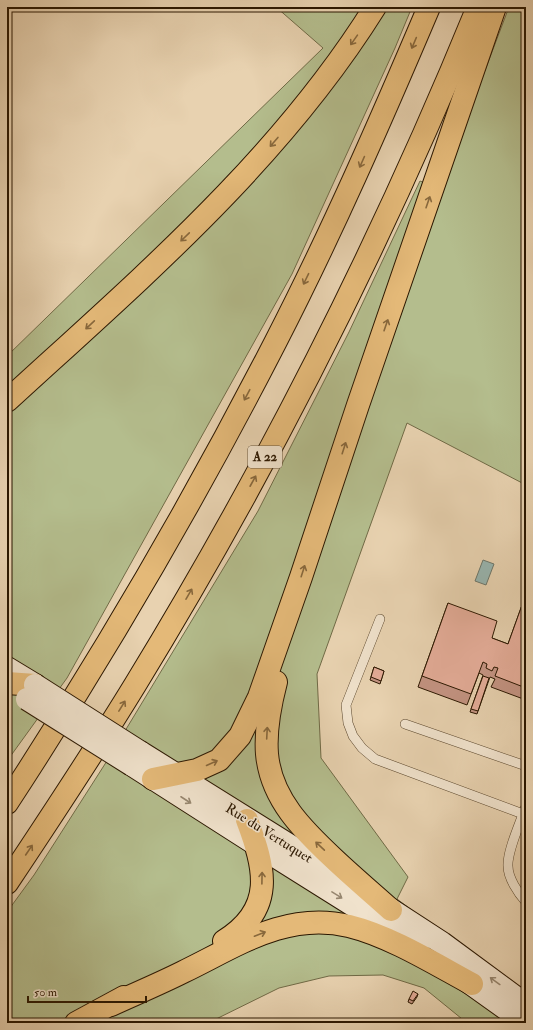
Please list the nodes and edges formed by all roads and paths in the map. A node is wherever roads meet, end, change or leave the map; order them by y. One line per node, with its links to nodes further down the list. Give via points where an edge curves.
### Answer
1 (375, 7): 5 (highway, one-way to 5, via 318,90 237,183 173,248)
2 (429, 7): 17 (highway, one-way to 17, via 333,224 250,391 190,502 111,638)
3 (478, 7): 21 (highway, A 22, one-way to 3, via 136,683 258,472 376,239)
4 (496, 7): 6 (highway, one-way to 4, via 358,405)
5 (7, 401)
6 (291, 608): 15 (highway, one-way to 6, via 197,770 219,760 240,736 259,697); 23 (highway, one-way to 6, via 306,833 281,798 272,778 267,755 267,731 271,699)
7 (380, 619): 18 (lane, via 346,705 348,723 362,748 375,760)
8 (7, 668): 11 (street, Rue du Vertuquet)
9 (7, 683): 11 (highway)
10 (7, 687): 11 (street, Rue du Vertuquet)
11 (31, 692): 13 (street, Rue du Vertuquet, bridge)
12 (405, 724): 14 (lane)
13 (136, 759): 15 (street, Rue du Vertuquet); 16 (street, Rue du Vertuquet)
14 (526, 766)
15 (175, 775): 16 (highway); 19 (street, Rue du Vertuquet)
16 (153, 779): 20 (street, Rue du Vertuquet, one-way to 20)
17 (7, 803)
18 (525, 810): 22 (lane, via 507,865)
19 (247, 820): 20 (highway); 23 (street, Rue du Vertuquet)
20 (256, 845): 24 (street, Rue du Vertuquet, one-way to 24, via 408,939); 25 (highway, one-way to 20, via 226,940 243,927 256,909 261,887 262,876)
21 (7, 883)
22 (526, 902)
23 (391, 910): 26 (street, Rue du Vertuquet, one-way to 23, via 442,943)
24 (472, 984): 25 (highway, one-way to 24, via 253,937 278,928 313,922 343,925 372,934); 28 (street, Rue du Vertuquet)
25 (111, 1005): 27 (highway)
26 (526, 1005)
27 (76, 1023)
28 (526, 1023)

